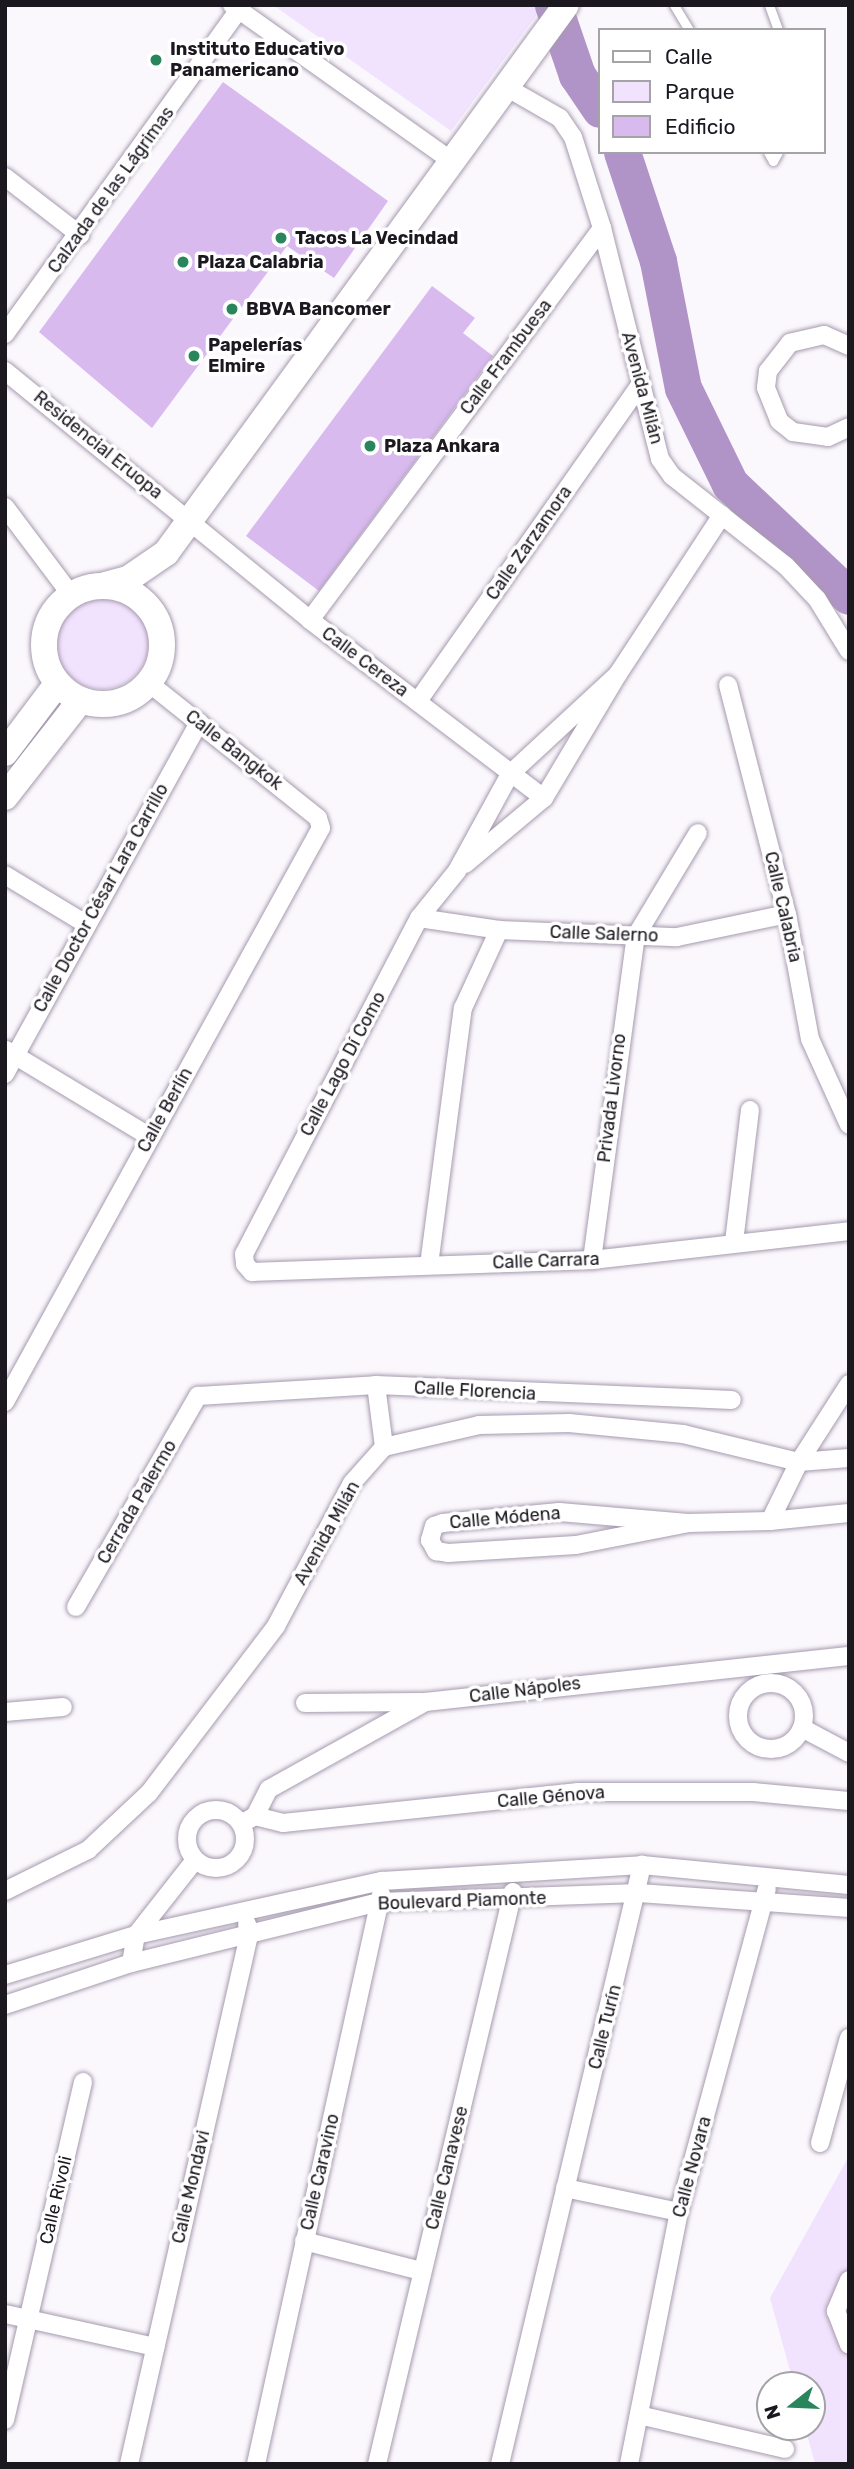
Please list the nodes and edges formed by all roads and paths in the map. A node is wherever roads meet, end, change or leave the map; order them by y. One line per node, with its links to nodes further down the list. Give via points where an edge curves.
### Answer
1 (566, 5): 7 (main road)
2 (674, 5): 5 (lane)
3 (769, 5): 6 (lane)
4 (235, 8): 8 (street); 11 (street, Calzada de las Lágrimas)
5 (688, 28)
6 (777, 28)
7 (512, 79): 8 (main road); 10 (street, Avenida Milán, via 560,118 573,138)
8 (453, 162): 19 (main road)
9 (5, 177): 11 (street)
10 (602, 228): 15 (street, Avenida Milán); 24 (street, Calle Frambuesa)
11 (80, 235): 12 (street, Calzada de las Lágrimas)
12 (5, 334)
13 (846, 337): 16 (street, via 815,335 790,343 776,355 766,388 775,414 793,432 828,437)
14 (5, 371): 19 (street, Residencial Eruopa)
15 (640, 386): 18 (street, Avenida Milán, via 660,459 672,476); 31 (street, Calle Zarzamora)
16 (849, 427)
17 (5, 507): 22 (street)
18 (722, 515): 25 (street, Avenida Milán, via 786,566 817,599); 26 (street)
19 (190, 519): 20 (main road); 24 (street, Calle Cereza)
20 (166, 553): 21 (main road, via 128,579); 23 (main road)
21 (105, 585): 22 (main road); 23 (main road, via 129,592)
22 (71, 595): 27 (main road, via 46,626 47,667)
23 (152, 611): 28 (main road, via 162,648)
24 (310, 620): 31 (street, Calle Cereza)
25 (849, 652)
26 (618, 674): 34 (street, Calle Lago Dí Como); 36 (street, Calle Lago Dí Como)
27 (57, 684): 30 (main road); 33 (main road)
28 (149, 684): 30 (main road, via 117,704); 32 (street, Calle Bangkok)
29 (728, 685): 41 (street, Calle Calabria)
30 (80, 701): 35 (main road)
31 (418, 701): 34 (street, Calle Cereza)
32 (199, 722): 37 (street, Calle Bangkok); 43 (street, Calle Doctor César Lara Carrillo)
33 (5, 753)
34 (510, 774): 36 (street, Calle Cereza); 39 (street, Calle Lago Dí Como)
35 (9, 784)
36 (544, 797): 39 (street, Calle Lago Dí Como)
37 (318, 818): 50 (street, Calle Berlín, via 321,828)
38 (698, 833): 45 (street)
39 (457, 871): 42 (street, Calle Lago Dí Como)
40 (5, 875): 43 (street)
41 (787, 914): 45 (street, Calle Salerno, via 677,937); 49 (street, Calle Calabria, via 810,1039)
42 (419, 918): 44 (street, Calle Salerno); 54 (street, Calle Lago Dí Como, via 244,1254)
43 (86, 923): 46 (street, Calle Doctor César Lara Carrillo)
44 (499, 930): 45 (street, Calle Salerno); 55 (street, via 463,1008)
45 (636, 936): 53 (street, Privada Livorno, via 620,1027)
46 (10, 1053): 47 (street, Calle Doctor César Lara Carrillo); 50 (street)
47 (5, 1074)
48 (750, 1110): 52 (street)
49 (849, 1125)
50 (150, 1137): 61 (street, Calle Berlín)
51 (849, 1231): 52 (street, Calle Carrara)
52 (733, 1242): 53 (street, Calle Carrara)
53 (592, 1260): 55 (street, Calle Carrara)
54 (245, 1264): 55 (street, Calle Carrara, via 252,1272)
55 (429, 1265)
56 (849, 1384): 65 (street)
57 (376, 1385): 58 (street, Calle Florencia); 59 (street, Calle Florencia); 63 (street)
58 (198, 1396): 69 (street, Cerrada Palermo)
59 (573, 1396): 60 (street, Calle Florencia); 62 (street)
60 (732, 1400)
61 (5, 1402)
62 (569, 1423): 63 (street, via 480,1425); 65 (street, via 683,1434)
63 (384, 1447): 87 (street, Avenida Milán, via 352,1483 276,1626 149,1793 88,1850)
64 (849, 1458): 65 (street)
65 (799, 1462): 67 (street)
66 (849, 1513): 67 (street, Calle Módena)
67 (770, 1521): 68 (street, Calle Módena)
68 (688, 1523): 68 (street, Calle Módena, via 563,1545 448,1553 436,1551 430,1540 434,1526 443,1523 559,1511)
69 (76, 1607)
70 (849, 1656): 71 (street, Calle Nápoles)
71 (768, 1663): 72 (street); 73 (street, Calle Nápoles)
72 (770, 1683): 77 (street, via 794,1692 801,1703); 77 (street, via 758,1686 741,1704 738,1717 749,1740 772,1749 795,1739)
73 (425, 1702): 74 (street); 80 (street, Calle Nápoles, via 269,1788)
74 (305, 1703)
75 (63, 1706): 76 (street)
76 (5, 1712)
77 (802, 1728): 78 (street)
78 (849, 1753)
79 (849, 1801): 80 (street, Calle Génova, via 753,1792 578,1792 283,1823)
80 (248, 1820): 81 (street, Calle Nápoles, via 237,1860 221,1868); 81 (street, via 216,1810 198,1816 188,1832)
81 (195, 1860): 94 (street)
82 (642, 1865): 83 (street, Boulevard Piamonte); 84 (street, Boulevard Piamonte); 88 (street, Calle Turín)
83 (516, 1872): 85 (street, Boulevard Piamonte); 89 (street, Calle Canavese)
84 (770, 1874): 86 (street, Boulevard Piamonte); 90 (street, Calle Novara)
85 (382, 1881): 91 (street, Calle Caravino); 93 (street, Boulevard Piamonte)
86 (849, 1885)
87 (5, 1891)
88 (639, 1893): 89 (street, Boulevard Piamonte); 90 (street, Boulevard Piamonte); 102 (street, Calle Turín)
89 (512, 1900): 91 (street, Boulevard Piamonte); 105 (street, Calle Canavese)
90 (765, 1900): 92 (street, Boulevard Piamonte); 103 (street, Calle Novara)
91 (380, 1902): 95 (street, Boulevard Piamonte); 104 (street, Calle Caravino)
92 (849, 1908)
93 (246, 1911): 94 (street, Boulevard Piamonte); 95 (street, Calle Mondavi)
94 (136, 1935): 96 (street); 97 (street, Boulevard Piamonte)
95 (249, 1935): 96 (street, Boulevard Piamonte); 110 (street, Calle Mondavi)
96 (131, 1963): 98 (street, Boulevard Piamonte)
97 (5, 1975)
98 (5, 2006)
99 (849, 2038): 101 (street)
100 (83, 2082): 108 (street, Calle Rivoli)
101 (820, 2143)
102 (565, 2189): 103 (street); 117 (street, Calle Turín)
103 (679, 2212): 111 (street, Calle Novara)
104 (304, 2241): 105 (street); 115 (street, Calle Caravino)
105 (421, 2271): 116 (street, Calle Canavese)
106 (849, 2280): 109 (street, via 836,2311)
107 (5, 2314): 108 (street)
108 (28, 2319): 110 (street); 112 (street, Calle Rivoli)
109 (849, 2345)
110 (155, 2347): 114 (street, Calle Mondavi)
111 (639, 2415): 113 (street); 118 (street, Calle Novara)
112 (5, 2420)
113 (785, 2449)
114 (129, 2464)
115 (256, 2464)
116 (377, 2464)
117 (500, 2464)
118 (629, 2464)

